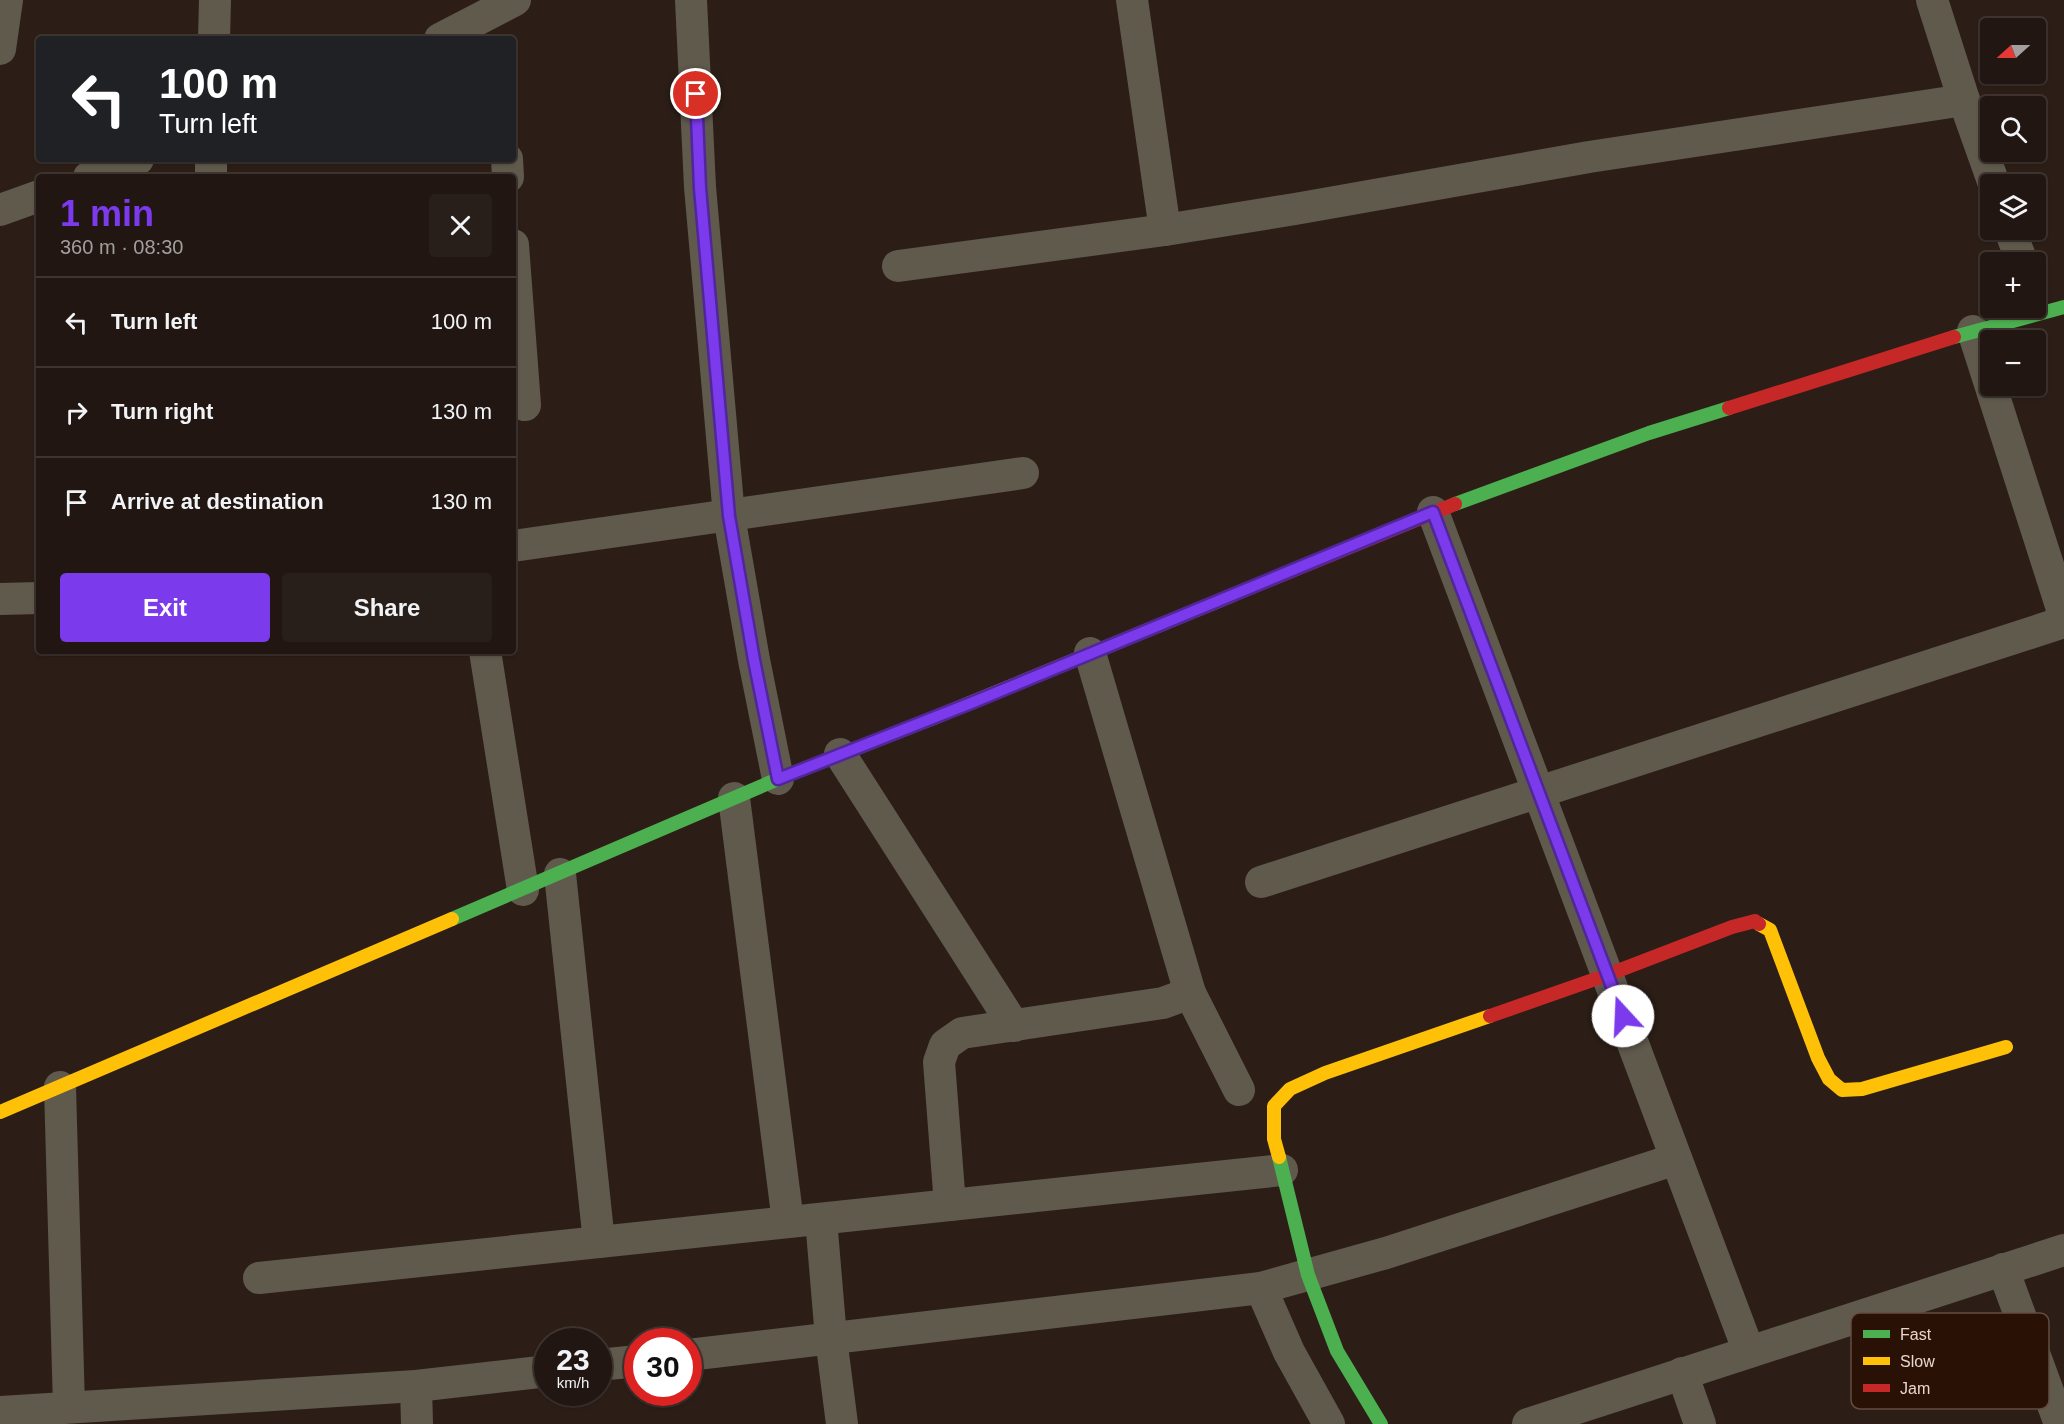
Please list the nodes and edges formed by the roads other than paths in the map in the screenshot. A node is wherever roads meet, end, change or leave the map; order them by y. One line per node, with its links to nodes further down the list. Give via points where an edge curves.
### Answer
1 (7, 0): 10 (street)
2 (215, 0): 8 (street)
3 (515, 0): 7 (street)
4 (691, 0): 25 (street, via 700,188)
5 (1132, 0): 17 (street)
6 (1932, 0): 11 (street)
7 (490, 27): 9 (street)
8 (214, 36)
9 (452, 36)
10 (0, 49)
11 (1964, 100): 14 (street); 17 (street, via 1589,157)
12 (130, 162): 13 (street)
13 (97, 174)
14 (1990, 174)
15 (36, 197): 16 (street)
16 (0, 210)
17 (1165, 230): 18 (street)
18 (898, 266)
19 (516, 285): 22 (street)
20 (2047, 306): 21 (main road)
21 (1973, 332): 24 (main road, via 1649,433); 29 (street)
22 (525, 405)
23 (1023, 473): 25 (street)
24 (1433, 512): 31 (main road); 35 (street)
25 (729, 516): 26 (street); 34 (street)
26 (516, 546)
27 (36, 598): 28 (street)
28 (0, 599)
29 (2064, 615)
30 (2064, 622): 35 (street)
31 (1090, 653): 33 (main road); 41 (street)
32 (485, 654): 39 (street)
33 (840, 754): 34 (main road); 42 (street)
34 (778, 779): 36 (main road)
35 (1539, 792): 38 (street); 40 (street)
36 (734, 798): 37 (main road); 51 (street)
37 (560, 874): 39 (main road); 52 (street)
38 (1262, 882)
39 (523, 890): 44 (main road)
40 (1607, 975): 43 (main road, via 1755,921 1770,930 1818,1058 1829,1078 1842,1090 1862,1089); 47 (street); 48 (main road, via 1325,1073 1290,1089 1274,1106 1274,1139)
41 (1190, 993): 42 (street, via 1163,1003); 45 (street)
42 (1014, 1026): 49 (street, via 962,1033 945,1045 939,1062)
43 (2006, 1047)
44 (60, 1087): 46 (main road); 68 (street)
45 (1239, 1090)
46 (0, 1113)
47 (1676, 1159): 55 (street); 62 (street)
48 (1282, 1170): 49 (street); 55 (main road)
49 (950, 1205): 50 (street)
50 (821, 1219): 51 (street); 61 (street)
51 (788, 1222): 52 (street)
52 (599, 1242): 56 (street)
53 (2064, 1250): 54 (street)
54 (2003, 1269): 58 (street); 59 (street)
55 (1308, 1275): 57 (street); 74 (main road, via 1337,1351)
56 (259, 1278)
57 (1261, 1288): 61 (street); 73 (street, via 1289,1352)
58 (1868, 1313)
59 (2019, 1313)
60 (1851, 1319): 62 (street)
61 (831, 1338): 63 (street); 72 (street)
62 (1749, 1352): 65 (street)
63 (702, 1353)
64 (534, 1373): 66 (street)
65 (1682, 1373): 75 (street); 76 (street)
66 (416, 1386): 68 (street); 71 (street)
67 (2049, 1394): 77 (street)
68 (69, 1407): 70 (street)
69 (0, 1412): 70 (street)
70 (35, 1417)
71 (417, 1424)
72 (842, 1424)
73 (1329, 1424)
74 (1381, 1424)
75 (1528, 1424)
76 (1700, 1424)
77 (2060, 1424)

